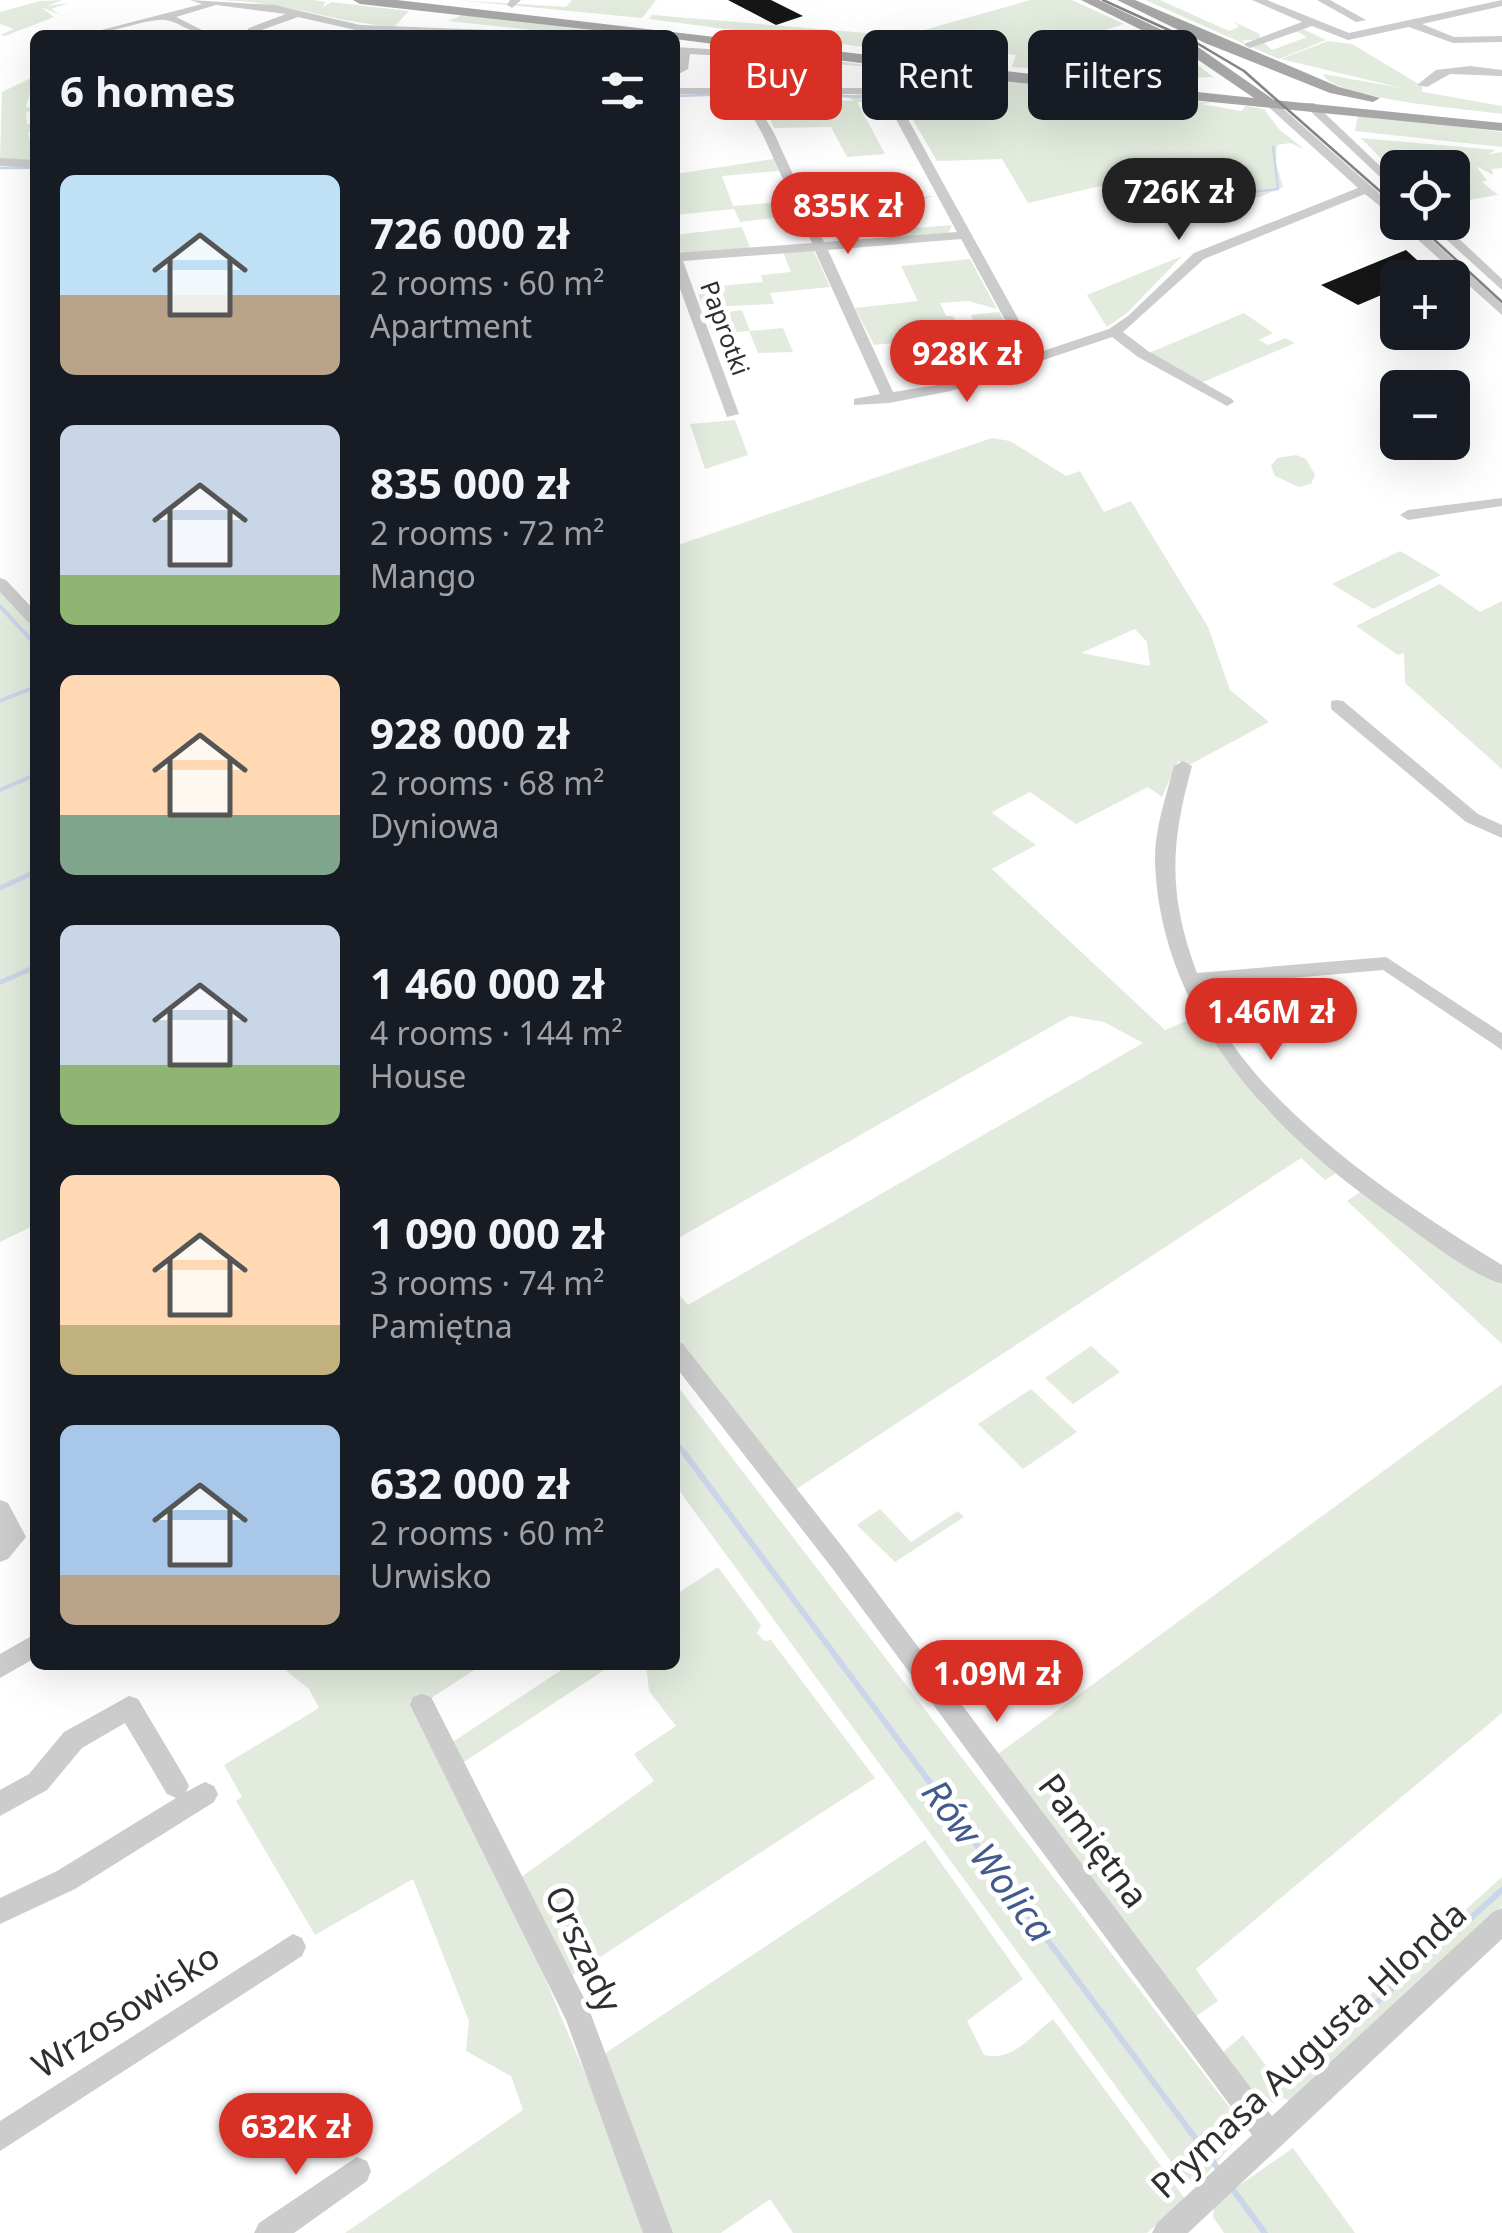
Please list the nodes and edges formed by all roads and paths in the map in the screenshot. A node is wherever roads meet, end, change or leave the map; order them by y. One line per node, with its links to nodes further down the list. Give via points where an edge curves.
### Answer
1 (179, 0): 15 (street)
2 (195, 0): 11 (street)
3 (360, 0): 24 (main road)
4 (419, 0): 37 (main road)
5 (1088, 0): 34 (main road)
6 (1124, 0): 25 (main road)
7 (1257, 0): 18 (street)
8 (1322, 0): 16 (street)
9 (1460, 0): 13 (street)
10 (1502, 2): 13 (street)
11 (212, 4): 12 (street); 15 (street)
12 (258, 6): 14 (street); 17 (street, via 254,14)
13 (1479, 8): 19 (street)
14 (294, 15): 17 (street); 23 (street)
15 (160, 16): 20 (street); 21 (street)
16 (1360, 20)
17 (277, 21): 22 (street)
18 (1311, 23): 19 (street, via 1342,36); 30 (street)
19 (1412, 24): 29 (street, via 1453,40)
20 (106, 30)
21 (194, 30)
22 (252, 30)
23 (385, 30)
24 (615, 30)
25 (1192, 30)
26 (1198, 33): 45 (main road)
27 (1198, 33): 47 (main road, via 1342,92)
28 (680, 38): 33 (main road)
29 (1502, 39)
30 (1250, 44)
31 (680, 51): 32 (street)
32 (710, 53)
33 (862, 59)
34 (1224, 69): 39 (main road, via 1224,82); 43 (main road)
35 (1008, 73): 43 (main road)
36 (1502, 73): 38 (street, via 1435,72)
37 (1028, 74)
38 (1423, 85)
39 (1198, 87): 43 (main road)
40 (680, 91): 41 (street)
41 (710, 93)
42 (710, 95): 44 (street)
43 (1262, 96): 45 (main road); 49 (street)
44 (680, 98)
45 (1303, 101): 46 (main road); 47 (main road); 49 (main road, via 1289,109); 52 (street)
46 (1361, 111): 52 (main road, via 1340,116); 53 (main road)
47 (1446, 112): 48 (main road)
48 (1502, 118)
49 (1289, 119): 57 (street)
50 (760, 120): 62 (street)
51 (902, 120): 59 (street)
52 (1334, 125): 56 (street)
53 (1502, 126)
54 (0, 162): 55 (street)
55 (30, 164)
56 (1380, 172)
57 (1367, 189): 58 (street); 67 (street, via 1199,256)
58 (1380, 200)
59 (964, 235): 62 (street); 68 (street)
60 (1424, 240): 66 (street)
61 (1452, 240): 65 (street)
62 (818, 244): 63 (street); 69 (street)
63 (680, 258)
64 (680, 272): 72 (street, Paprotki)
65 (1502, 286)
66 (1502, 310)
67 (1114, 332): 68 (street); 71 (street)
68 (1033, 360): 69 (street)
69 (889, 399): 70 (street)
70 (859, 402)
71 (1228, 402)
72 (732, 414)
73 (1502, 502): 74 (street)
74 (1408, 516)
75 (0, 584): 76 (street)
76 (30, 615)
77 (1337, 705): 79 (street, via 1472,818)
78 (1183, 766): 80 (street, via 1164,862 1172,923)
79 (1502, 832)
80 (1190, 980): 81 (street, via 1386,963); 82 (street, via 1254,1081 1320,1149 1395,1209)
81 (1502, 1043)
82 (1502, 1276)
83 (680, 1356): 96 (street, Pamiętna, via 840,1562)
84 (0, 1510): 85 (street, via 14,1537)
85 (0, 1552)
86 (30, 1649): 87 (street)
87 (0, 1667)
88 (422, 1705): 99 (street, Orszady, via 577,2014)
89 (176, 1786): 91 (street, via 129,1707 72,1740 38,1782)
90 (205, 1794): 92 (street, via 51,1889)
91 (0, 1804)
92 (0, 1910)
93 (1502, 1921): 96 (street, Prymasa Augusta Hlonda)
94 (293, 1947): 95 (street, Wrzosowisko)
95 (0, 2137)
96 (1261, 2147): 100 (street, Prymasa Augusta Hlonda)
97 (357, 2171): 98 (street)
98 (269, 2233)
99 (658, 2233)
100 (1168, 2233)

